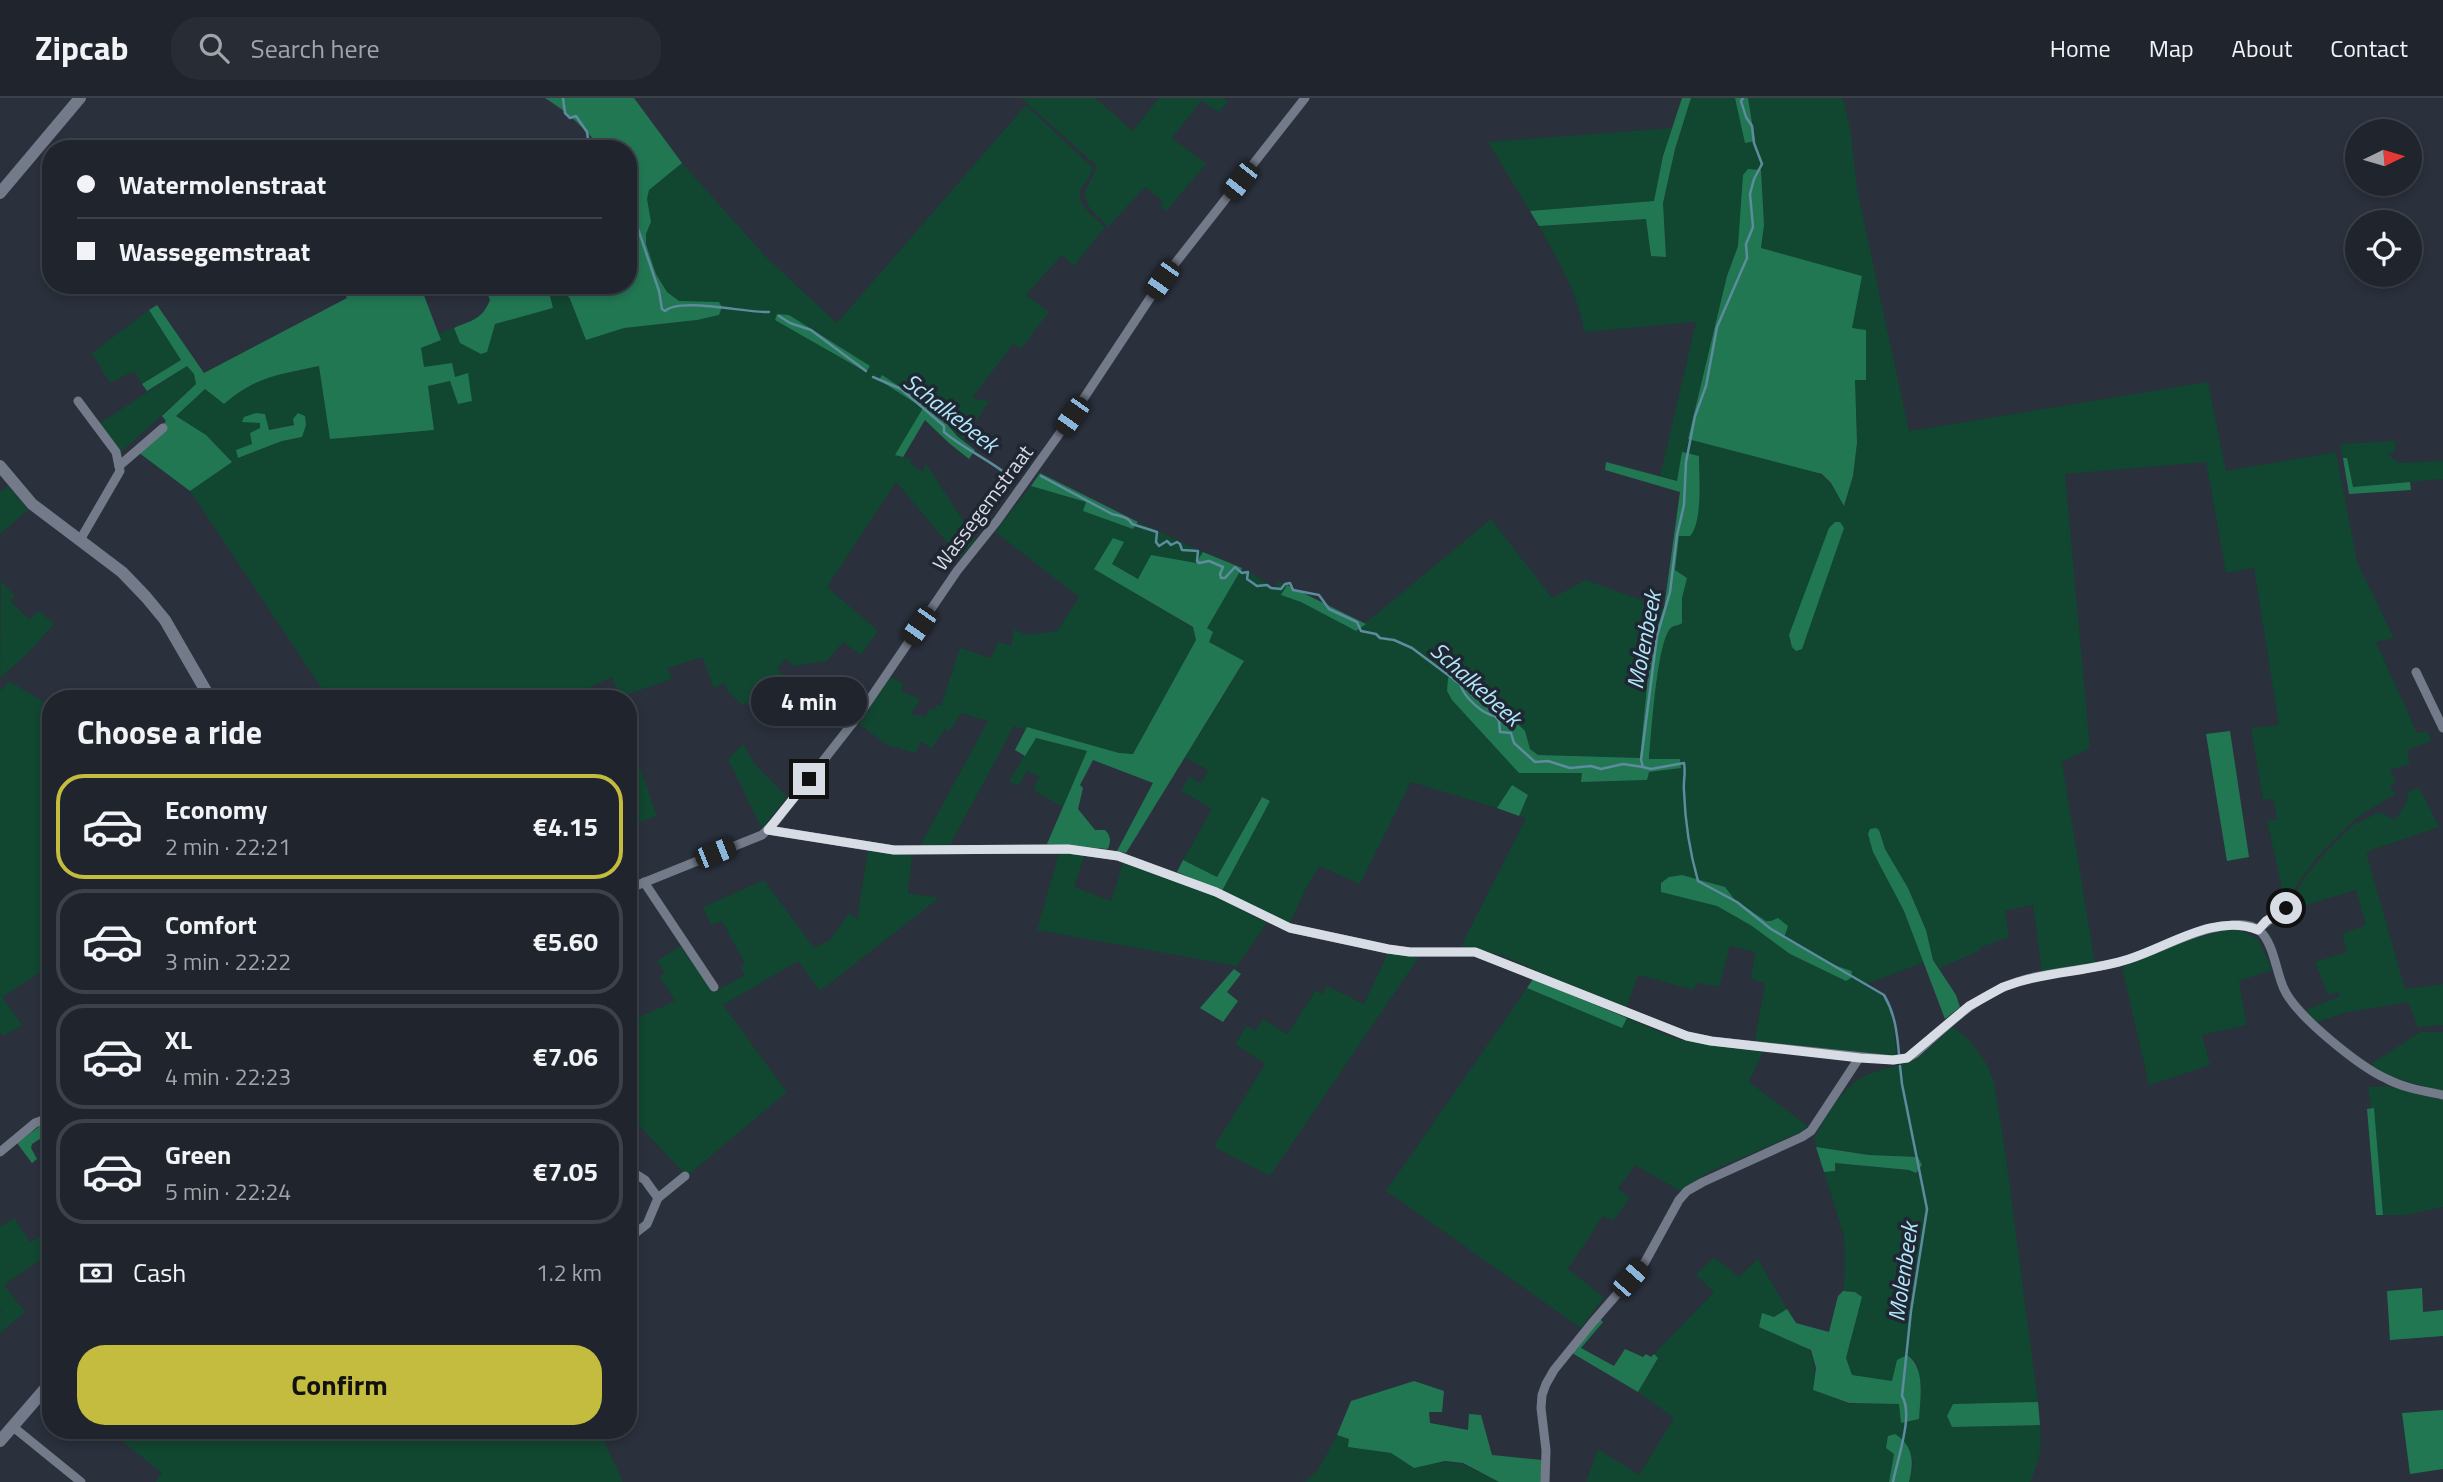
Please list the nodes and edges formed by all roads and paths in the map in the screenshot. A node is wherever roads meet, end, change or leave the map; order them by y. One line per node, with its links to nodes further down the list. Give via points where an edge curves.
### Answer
1 (80, 98): 3 (street)
2 (1305, 98): 14 (street, Wassegemstraat, via 1162,280 1065,426 957,571 859,715)
3 (45, 140)
4 (42, 143): 5 (street)
5 (0, 193)
6 (78, 401): 9 (street, via 110,443)
7 (163, 428): 9 (street)
8 (0, 466): 10 (street, via 32,504)
9 (120, 466): 10 (street)
10 (80, 540): 12 (street, via 146,597 165,620)
11 (2416, 672): 13 (street)
12 (205, 690)
13 (2443, 728)
14 (768, 830): 15 (street, Wassegemstraat); 20 (street, via 894,850 1105,853 1216,892 1290,928 1410,952 1475,952 1687,1036)
15 (644, 882): 16 (street, Wassegemstraat); 19 (street)
16 (637, 885)
17 (2288, 900): 18 (street, via 2286,908)
18 (2258, 930): 20 (street, via 2247,925 2212,928 2129,959 2018,982 1969,1006 1907,1058); 21 (street, via 2296,1009 2371,1070 2402,1085)
19 (714, 987)
20 (1860, 1058): 31 (street, via 1811,1131 1703,1182 1679,1200 1645,1262 1546,1384 1541,1408)
21 (2443, 1095)
22 (42, 1121): 23 (street)
23 (0, 1152)
24 (637, 1174): 26 (street)
25 (685, 1176): 26 (street)
26 (658, 1198): 27 (street, via 647,1224)
27 (637, 1232)
28 (42, 1392): 29 (street)
29 (5, 1431): 30 (street)
30 (80, 1482)
31 (1545, 1482)

